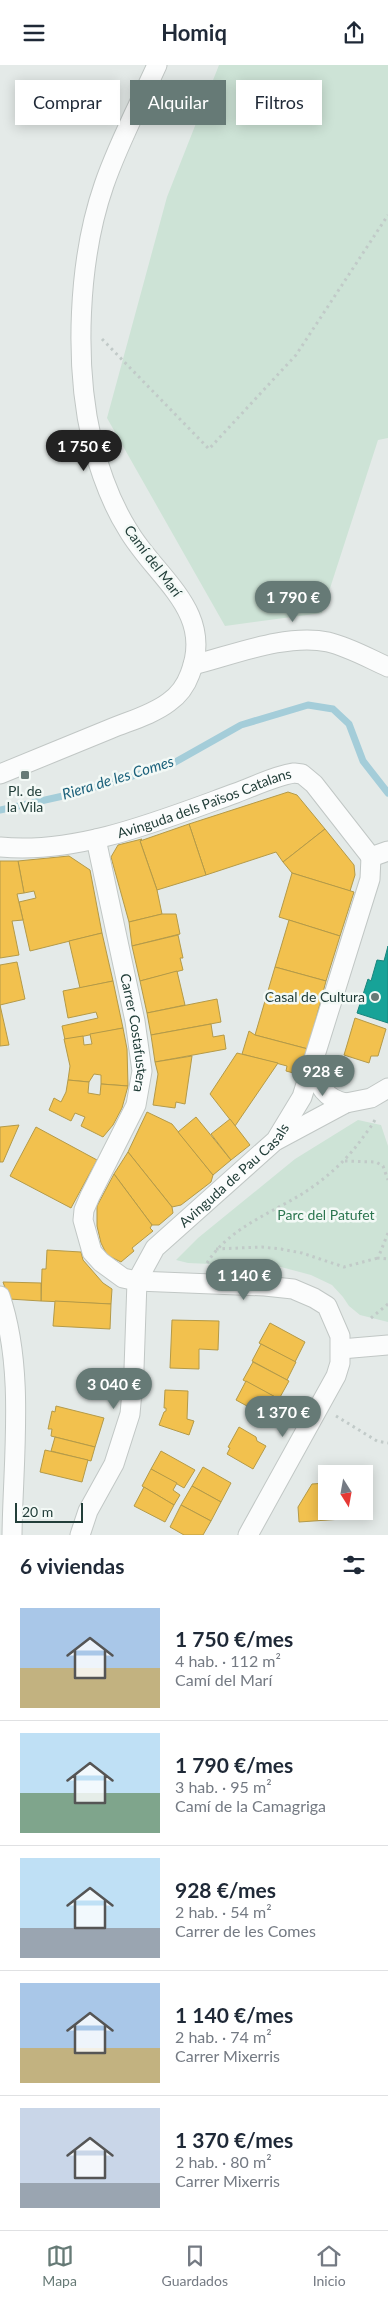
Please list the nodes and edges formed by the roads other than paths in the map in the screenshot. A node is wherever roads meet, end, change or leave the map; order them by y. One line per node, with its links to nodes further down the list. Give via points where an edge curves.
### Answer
1 (157, 65): 2 (street, Camí del Marí, via 104,186 88,250 82,318 87,406 92,440 110,496 128,532 189,611 197,635)
2 (193, 665): 3 (street, via 298,639 343,646); 4 (street, Camí del Marí, via 178,694 155,710)
3 (388, 667)
4 (0, 774)
5 (96, 839): 6 (street, Avinguda dels Països Catalans, via 42,847); 7 (street, Avinguda dels Països Catalans, via 294,773 302,774 314,785); 12 (street, Carrer Costafustera, via 135,1021 142,1071 136,1105 90,1196 83,1220 92,1252 123,1278)
6 (0, 847)
7 (379, 854): 8 (street, Avinguda de Pau Casals)
8 (312, 1067): 10 (street, via 328,1097); 11 (street, Avinguda de Pau Casals, via 302,1097)
9 (388, 1088): 10 (street, via 371,1098)
10 (346, 1103): 11 (street)
11 (276, 1140): 12 (street, Avinguda de Pau Casals, via 155,1248)
12 (137, 1281): 15 (street, via 293,1289 327,1306 340,1336); 17 (street, via 130,1414 114,1464 88,1511)
13 (0, 1296): 16 (street, via 11,1337 17,1414)
14 (388, 1345): 15 (street)
15 (341, 1349): 18 (street, via 336,1376)
16 (12, 1535)
17 (80, 1535)
18 (248, 1535)

